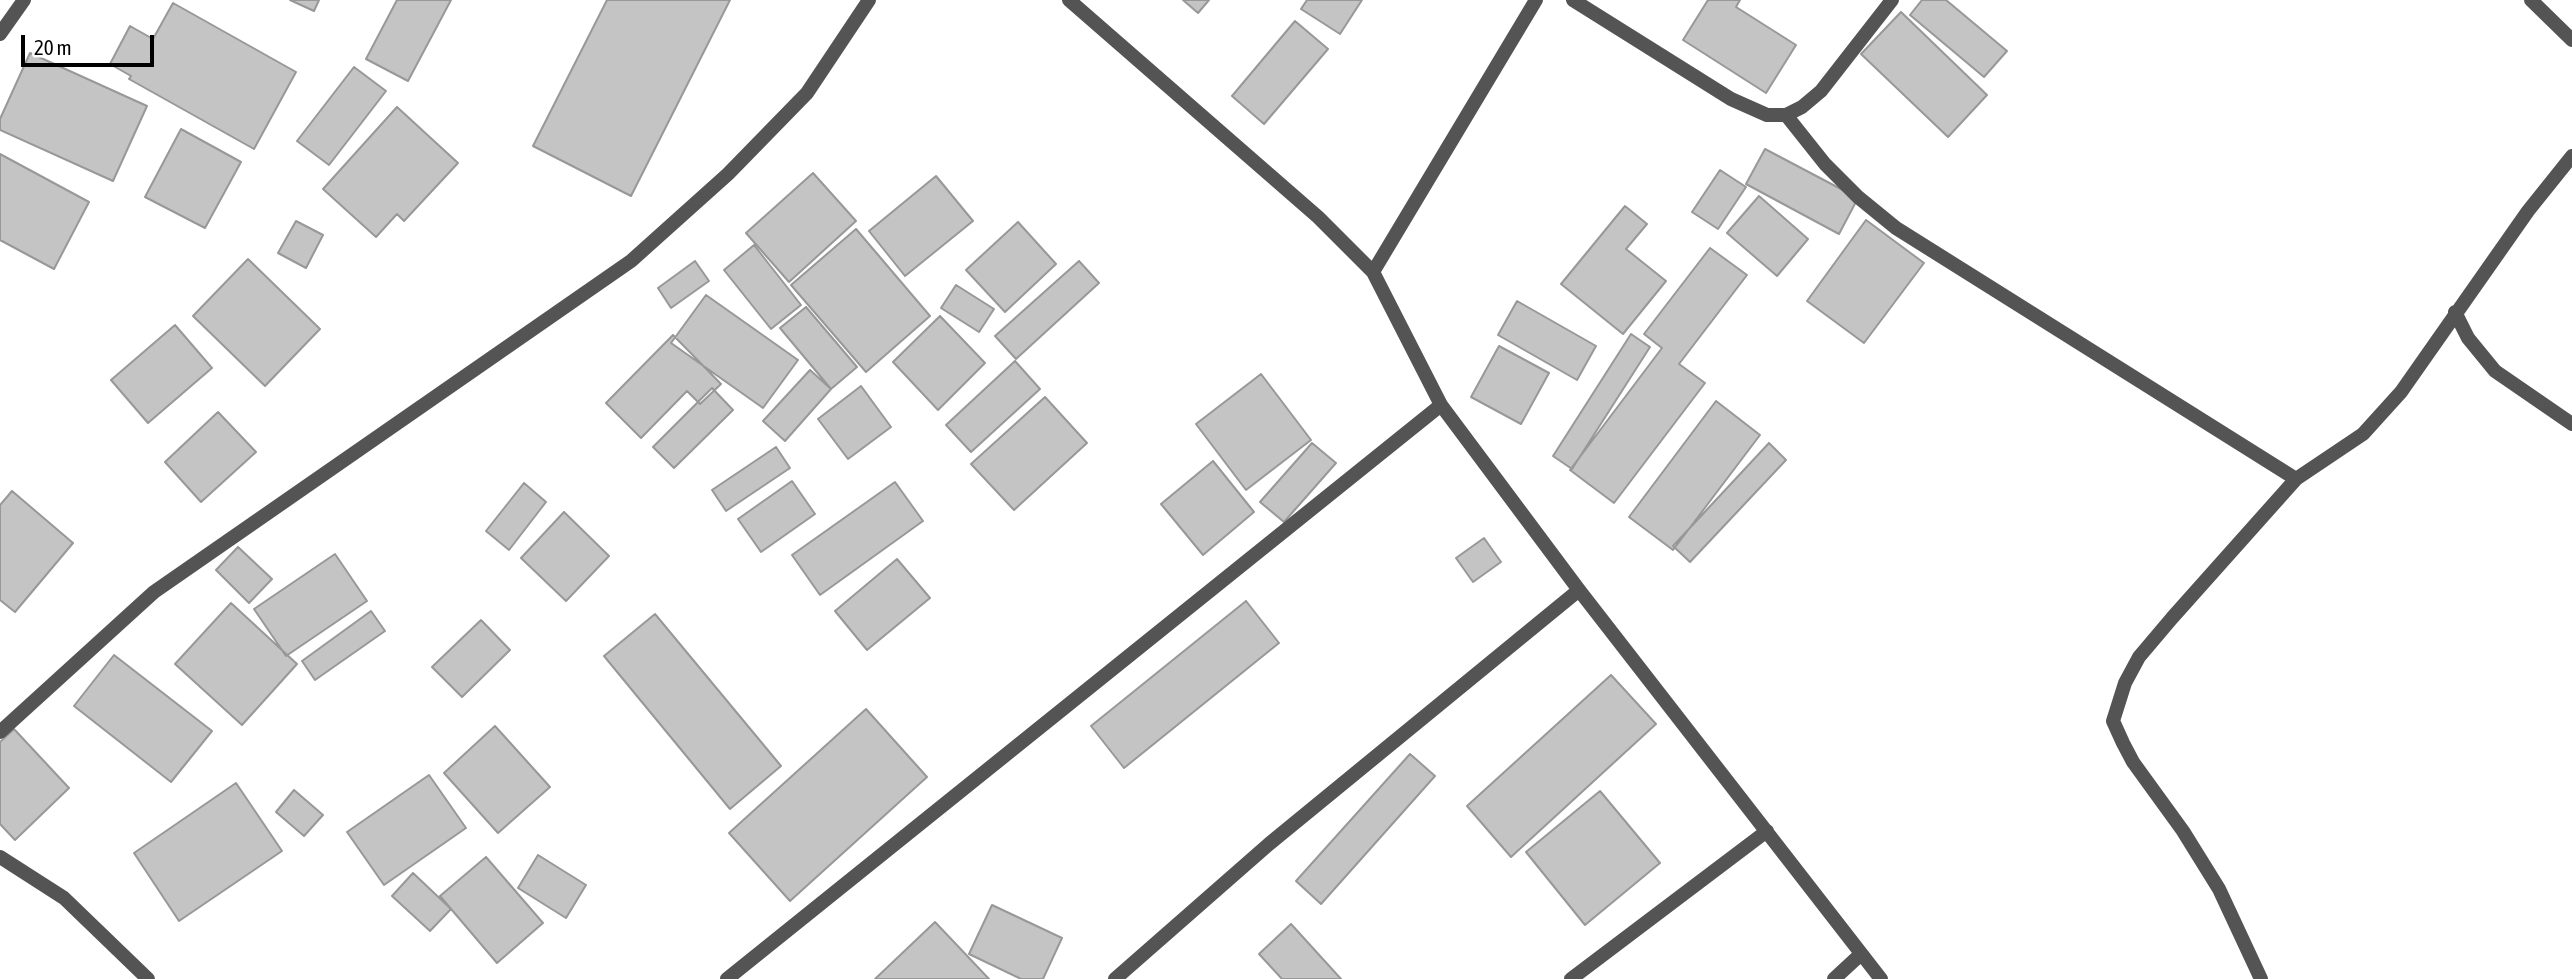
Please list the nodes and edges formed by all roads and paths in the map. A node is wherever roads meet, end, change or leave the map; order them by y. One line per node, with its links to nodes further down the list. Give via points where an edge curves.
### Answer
1 (23, 0): 8 (street)
2 (869, 0): 18 (street, via 807,93 728,174 631,261 154,592)
3 (1069, 0): 12 (street, via 1318,217)
4 (1536, 0): 12 (street)
5 (1573, 0): 10 (street, via 1731,99 1768,115)
6 (1892, 0): 10 (street, via 1821,91)
7 (2531, 0): 9 (street)
8 (0, 34)
9 (2572, 40)
10 (1786, 115): 16 (street, via 1825,164 1896,228)
11 (2572, 156): 13 (street)
12 (1373, 272): 14 (street)
13 (2455, 312): 15 (street, via 2468,338 2495,371); 16 (street, via 2402,392 2363,434)
14 (1441, 405): 17 (street); 23 (street)
15 (2572, 424)
16 (2296, 479): 28 (street, via 2139,657 2113,720 2133,762 2219,889)
17 (1579, 590): 19 (street); 24 (street, via 1269,844)
18 (0, 732)
19 (1767, 831): 21 (street); 25 (street)
20 (0, 857): 22 (street, via 64,898)
21 (1860, 954): 26 (street); 27 (street)
22 (148, 979)
23 (727, 979)
24 (1115, 979)
25 (1571, 979)
26 (1834, 979)
27 (1881, 979)
28 (2261, 979)

